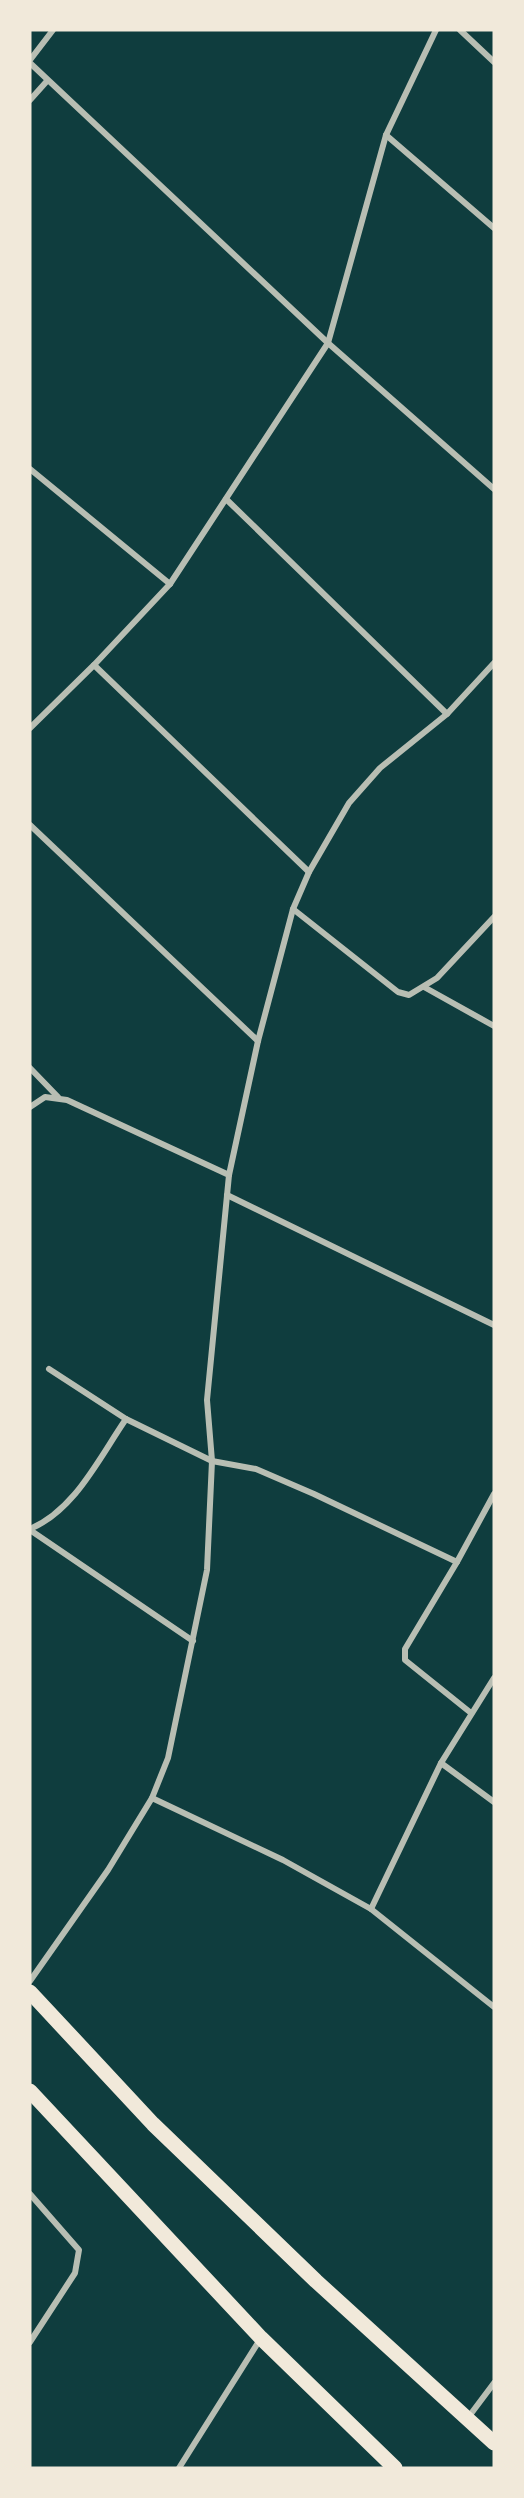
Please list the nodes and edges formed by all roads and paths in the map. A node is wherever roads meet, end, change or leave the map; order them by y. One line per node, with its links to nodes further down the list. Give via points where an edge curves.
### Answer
1 (53, 30): 4 (street)
2 (436, 30): 8 (street)
3 (460, 30): 5 (street)
4 (30, 61): 6 (street)
5 (494, 62)
6 (47, 81): 7 (street); 10 (street)
7 (30, 100)
8 (386, 135): 9 (street); 10 (street)
9 (494, 228)
10 (328, 343): 12 (street); 13 (street)
11 (30, 469): 14 (street)
12 (494, 489)
13 (226, 499): 14 (street); 19 (street)
14 (170, 584): 16 (street)
15 (494, 663): 17 (street)
16 (94, 665): 20 (street); 22 (street)
17 (487, 671): 18 (street); 19 (street)
18 (494, 678)
19 (447, 714): 22 (street, via 380,768 350,803)
20 (30, 728)
21 (30, 825): 27 (street)
22 (309, 872): 23 (street)
23 (293, 909): 25 (street, via 398,992 409,995); 27 (street)
24 (494, 917): 25 (street)
25 (424, 987): 26 (street)
26 (494, 1026)
27 (258, 1041): 31 (street)
28 (30, 1068): 29 (street)
29 (58, 1097): 30 (street, via 45,1097); 31 (street)
30 (30, 1107)
31 (229, 1176): 32 (street)
32 (227, 1195): 33 (street); 36 (street, via 207,1400)
33 (494, 1325)
34 (49, 1370): 35 (street)
35 (126, 1419): 36 (street); 38 (street, via 66,1506)
36 (212, 1461): 39 (street, via 256,1469); 40 (street, via 207,1570)
37 (494, 1494): 39 (street)
38 (30, 1530): 40 (street)
39 (457, 1562): 42 (street, via 405,1649 405,1660)
40 (193, 1641): 44 (street, via 168,1758)
41 (494, 1678): 42 (street)
42 (471, 1713): 43 (street)
43 (441, 1763): 45 (street); 46 (street)
44 (152, 1798): 46 (street, via 283,1860); 47 (street, via 108,1870)
45 (494, 1802)
46 (371, 1910): 49 (street)
47 (30, 1981)
48 (30, 1992): 55 (main road, via 153,2124)
49 (494, 2007)
50 (31, 2094): 52 (main road)
51 (30, 2194): 53 (street, via 79,2250 75,2273)
52 (261, 2338): 57 (street); 58 (main road)
53 (30, 2342)
54 (494, 2383): 55 (street)
55 (467, 2419): 56 (main road)
56 (494, 2443)
57 (179, 2468)
58 (395, 2468)

